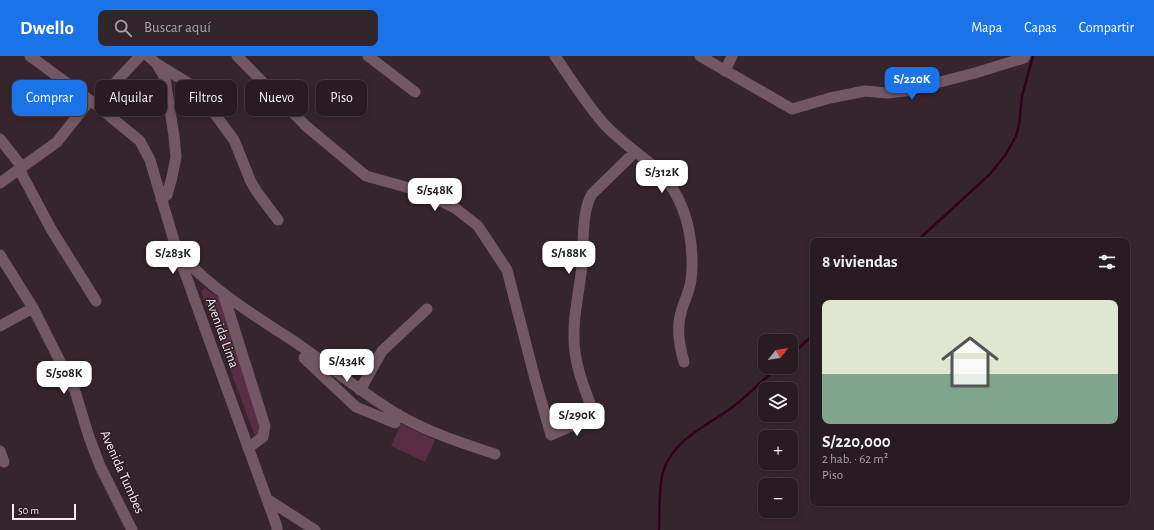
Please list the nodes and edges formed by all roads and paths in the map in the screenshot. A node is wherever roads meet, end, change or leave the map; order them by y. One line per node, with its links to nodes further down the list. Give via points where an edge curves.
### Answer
1 (30, 56): 13 (street, Avenida Lima)
2 (140, 56): 13 (street)
3 (148, 56): 10 (street)
4 (237, 56): 15 (street, via 306,126 366,176 420,191 455,208 478,226 507,270 551,435 596,419 582,380 574,339 588,200)
5 (368, 56): 12 (street)
6 (555, 56): 15 (street, via 596,114)
7 (700, 56): 11 (street)
8 (732, 56): 11 (street)
9 (1025, 56): 11 (street, via 975,73 905,91 864,91 792,109)
10 (157, 64): 18 (street, via 164,78 176,157 167,195); 19 (street, via 193,86 206,102 234,140 251,182)
11 (726, 71)
12 (415, 92)
13 (93, 102): 16 (street, via 50,148); 18 (street, Avenida Lima, via 140,141 150,160)
14 (0, 139): 16 (street)
15 (635, 152): 28 (street, via 658,171 673,189 685,214 689,231 691,280 678,329)
16 (21, 168): 17 (street); 23 (street, via 51,229)
17 (0, 183)
18 (161, 199): 20 (street, Avenida Lima)
19 (278, 220)
20 (176, 251): 22 (street); 31 (street, Avenida Lima)
21 (0, 255): 24 (street, Avenida Tumbes)
22 (223, 293): 29 (street); 31 (street, via 265,426 262,437)
23 (96, 301)
24 (33, 308): 26 (street); 34 (street, Avenida Tumbes, via 75,391 100,466)
25 (427, 309): 29 (street, via 382,351)
26 (0, 326)
27 (304, 358): 30 (street, via 356,407 394,422)
28 (684, 362)
29 (360, 390): 30 (street)
30 (398, 414): 32 (street, via 449,438)
31 (248, 448): 33 (street, Avenida Lima)
32 (495, 454)
33 (267, 499): 35 (street, Avenida Lima); 36 (street)
34 (132, 530)
35 (277, 530)
36 (315, 530)

